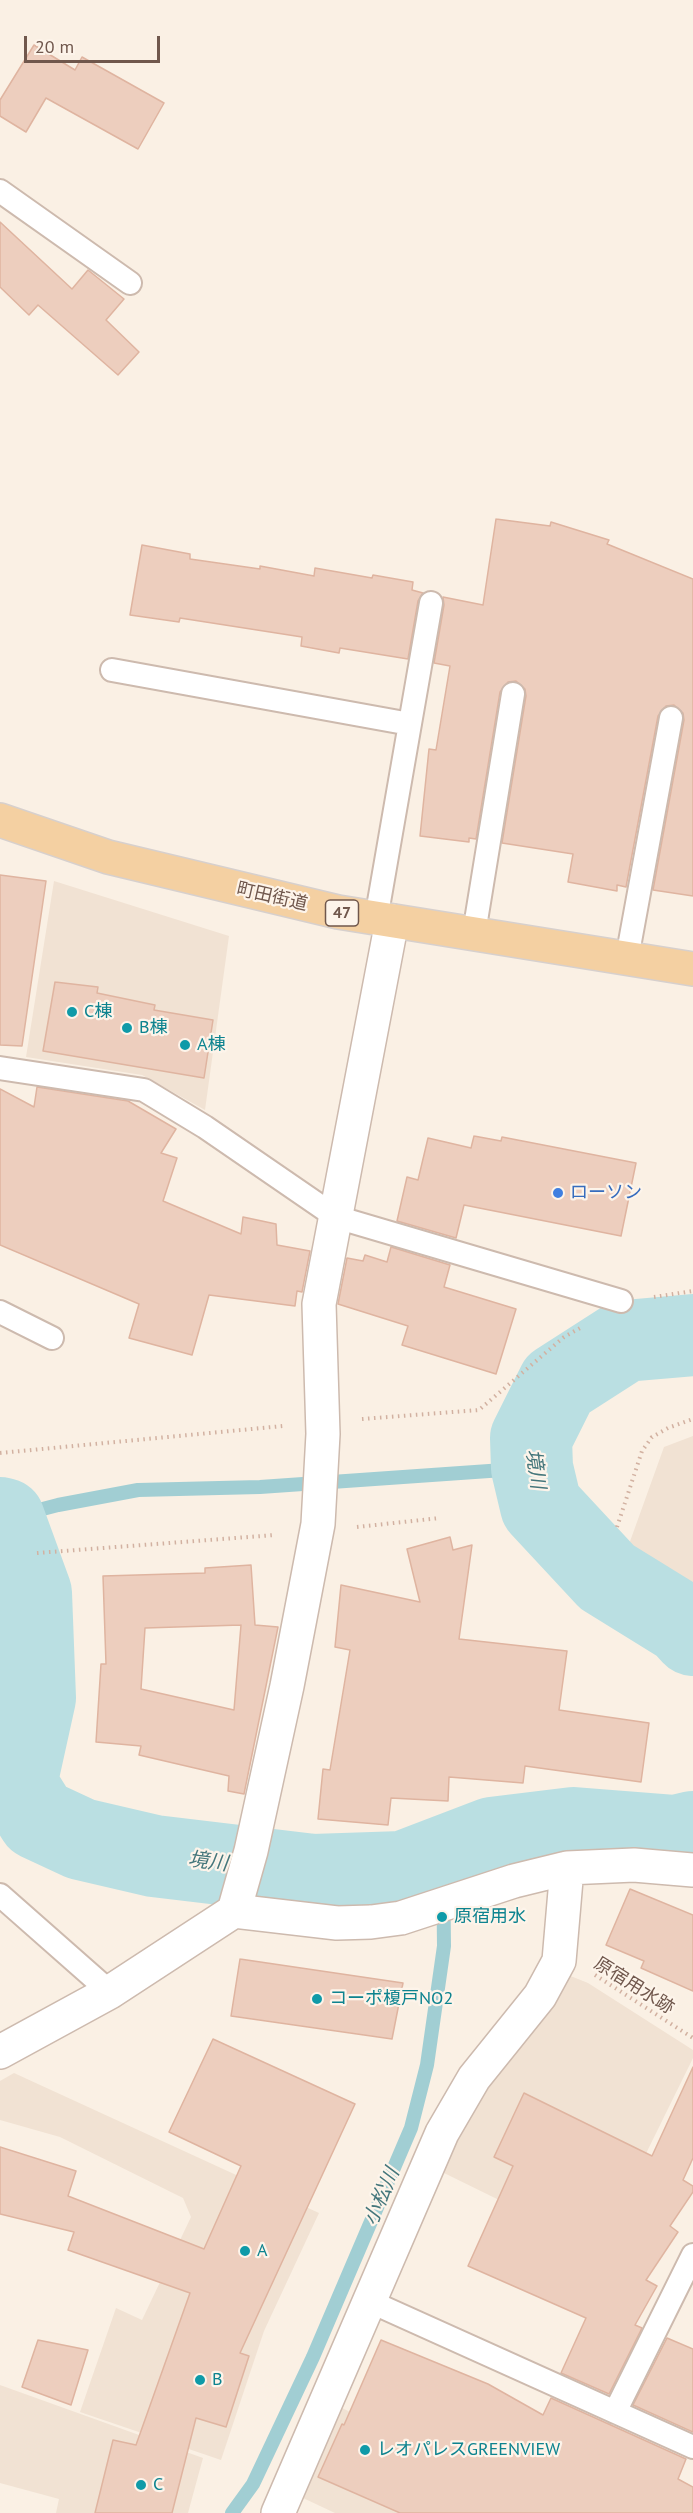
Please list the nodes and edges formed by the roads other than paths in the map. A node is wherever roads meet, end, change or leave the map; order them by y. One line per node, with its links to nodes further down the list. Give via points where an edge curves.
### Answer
1 (0, 191): 2 (lane)
2 (130, 283)
3 (431, 603): 7 (lane)
4 (112, 670): 7 (lane)
5 (513, 694): 10 (lane)
6 (672, 718): 11 (lane)
7 (410, 724): 9 (lane)
8 (0, 820): 9 (main road, 町田街道 / 47, via 108,857)
9 (384, 920): 10 (main road, 町田街道 / 47); 14 (street)
10 (474, 933): 11 (main road, 町田街道 / 47)
11 (627, 958): 12 (main road, 町田街道 / 47)
12 (693, 969)
13 (0, 1068): 14 (lane, via 144,1090)
14 (336, 1217): 15 (lane); 21 (street, via 320,1304 323,1434 317,1528 287,1686 251,1851)
15 (621, 1301)
16 (0, 1311): 17 (lane)
17 (52, 1338)
18 (567, 1868): 19 (street, via 634,1865); 21 (street, via 401,1918 337,1923); 25 (street, via 559,1961 540,1996 474,2078 442,2133)
19 (693, 1870)
20 (0, 1895): 22 (lane)
21 (236, 1900): 22 (street)
22 (110, 1992): 23 (street)
23 (0, 2052)
24 (693, 2255): 26 (lane)
25 (369, 2301): 26 (lane); 28 (street)
26 (615, 2412): 27 (lane)
27 (693, 2447)
28 (278, 2513)

